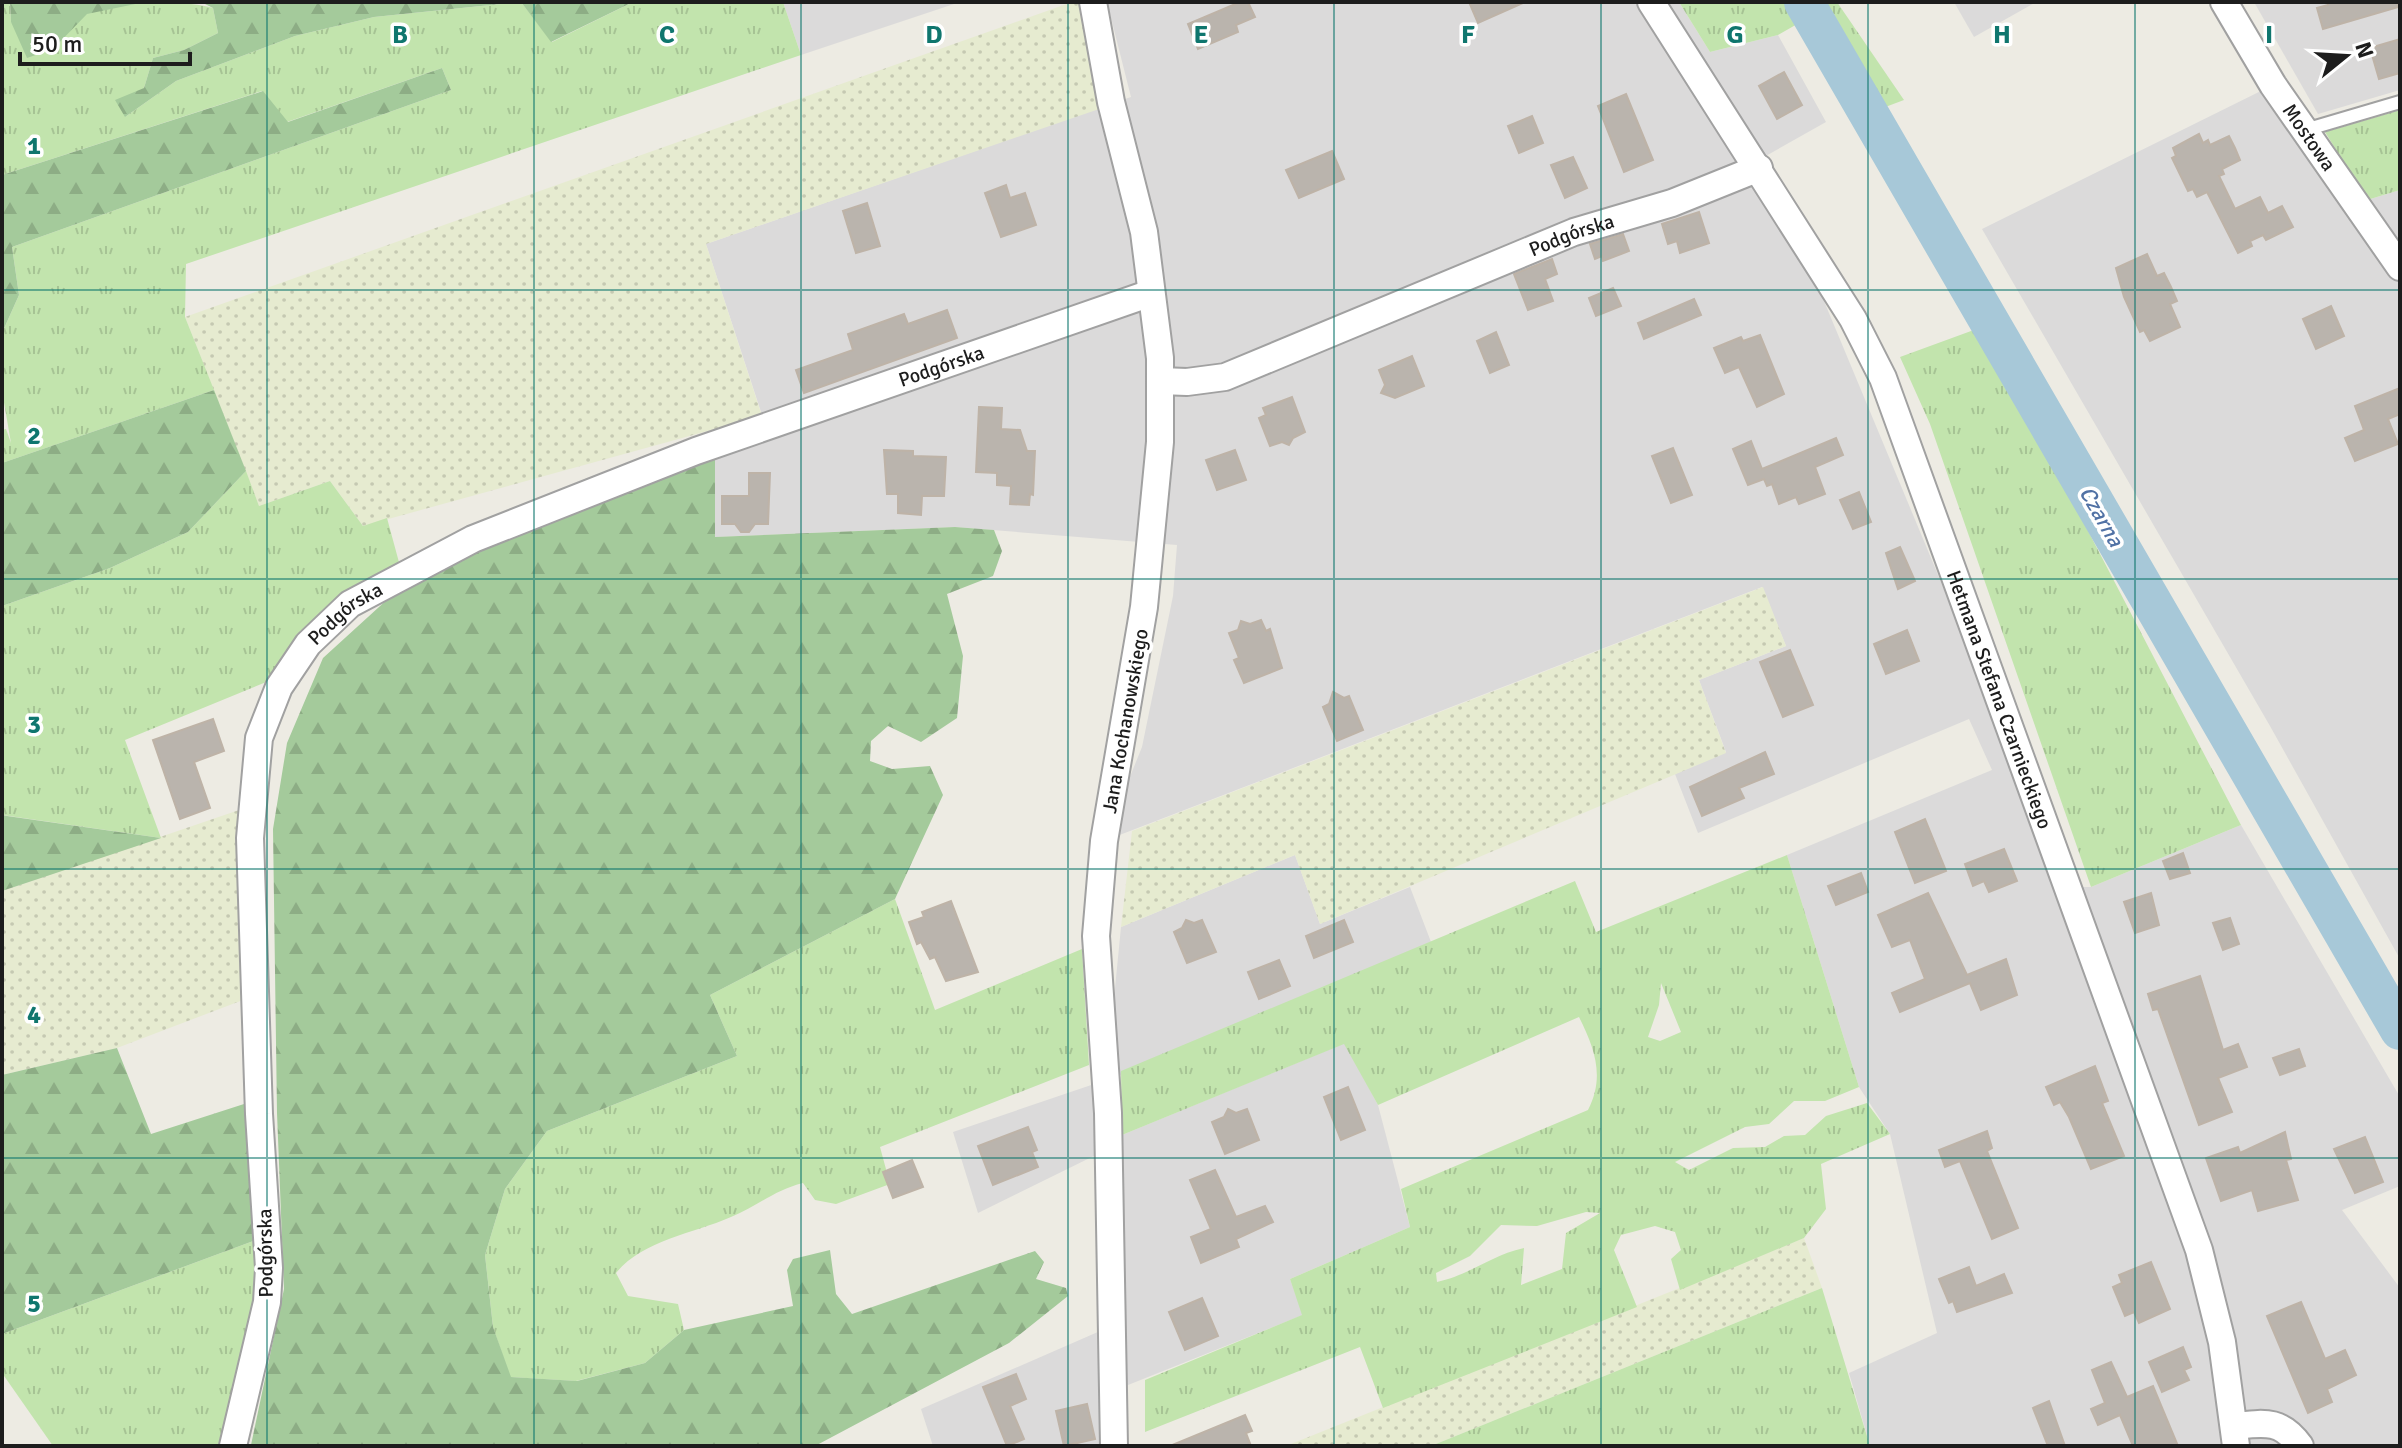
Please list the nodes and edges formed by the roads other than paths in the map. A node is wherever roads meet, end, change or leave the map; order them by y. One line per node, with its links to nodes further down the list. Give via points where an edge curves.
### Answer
1 (1093, 2): 8 (street, Jana Kochanowskiego, via 1111,102 1144,232)
2 (1651, 2): 6 (street, Hetmana Stefana Czarnieckiego)
3 (2224, 2): 5 (street, Mostowa)
4 (2400, 102): 5 (lane)
5 (2305, 130): 7 (street, Mostowa)
6 (1759, 168): 9 (street, Podgórska, via 1672,203 1574,232 1225,377); 10 (street, Hetmana Stefana Czarnieckiego, via 1853,319 1900,423 2199,1250 2222,1342)
7 (2400, 267)
8 (1151, 293): 9 (street, Jana Kochanowskiego); 11 (street, Podgórska, via 696,451 502,527 350,604 308,644 279,687 259,738 250,838 269,1268 267,1302)
9 (1160, 381): 12 (street, Jana Kochanowskiego, via 1160,442 1144,607 1104,841 1096,936 1108,1113)
10 (2235, 1436): 13 (street, via 2271,1422 2289,1431)
11 (233, 1446)
12 (1114, 1446)
13 (2300, 1446)

